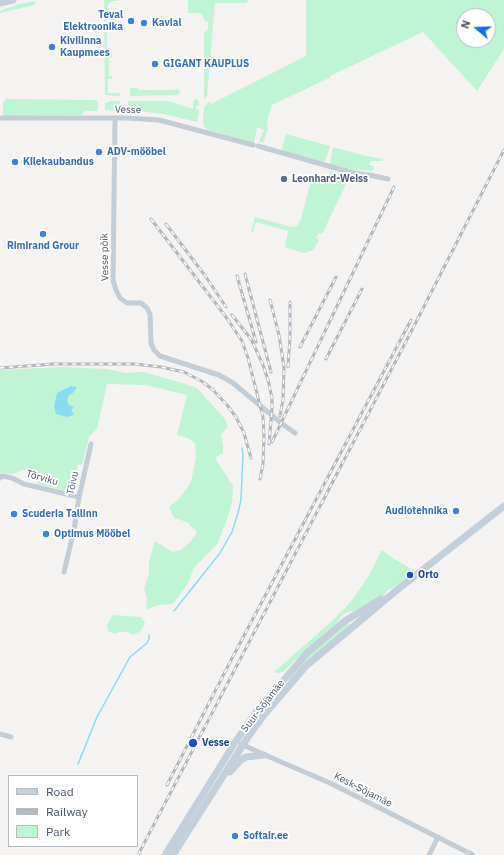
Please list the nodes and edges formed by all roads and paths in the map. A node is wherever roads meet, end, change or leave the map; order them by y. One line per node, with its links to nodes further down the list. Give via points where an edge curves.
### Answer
1 (13, 0): 2 (main road)
2 (0, 3)
3 (0, 118): 4 (street, Vesse)
4 (115, 118): 5 (street, Vesse, via 159,120 353,173); 6 (street, Vesse põik, via 113,280 120,298 127,302 141,303 147,308 150,314 151,343 160,356 218,375 233,383)
5 (388, 179)
6 (295, 433)
7 (91, 444): 9 (street, Tõivu)
8 (0, 478): 9 (street, Tõrviku, via 12,478 24,484)
9 (79, 497): 11 (street, Tõivu)
10 (504, 506): 12 (main road, Suur-Sõjamäe)
11 (64, 572)
12 (397, 590): 13 (main road, Suur-Sõjamäe); 14 (main road, Suur-Sõjamäe)
13 (352, 617): 14 (main road); 17 (main road, Suur-Sõjamäe, via 308,652 256,712)
14 (357, 624): 18 (main road, Suur-Sõjamäe, via 306,666 272,704)
15 (0, 734): 16 (street)
16 (11, 737)
17 (236, 741): 18 (street, Kesk-Sõjamäe); 22 (main road, Suur-Sõjamäe)
18 (243, 745): 19 (street, Kesk-Sõjamäe); 20 (main road, Suur-Sõjamäe)
19 (264, 755): 20 (main road, via 246,757); 21 (street, Kesk-Sõjamäe, via 330,783)
20 (222, 778): 23 (main road, Suur-Sõjamäe)
21 (438, 838): 24 (street); 25 (street, Kesk-Sõjamäe)
22 (165, 855)
23 (173, 855)
24 (429, 855)
25 (473, 855)

